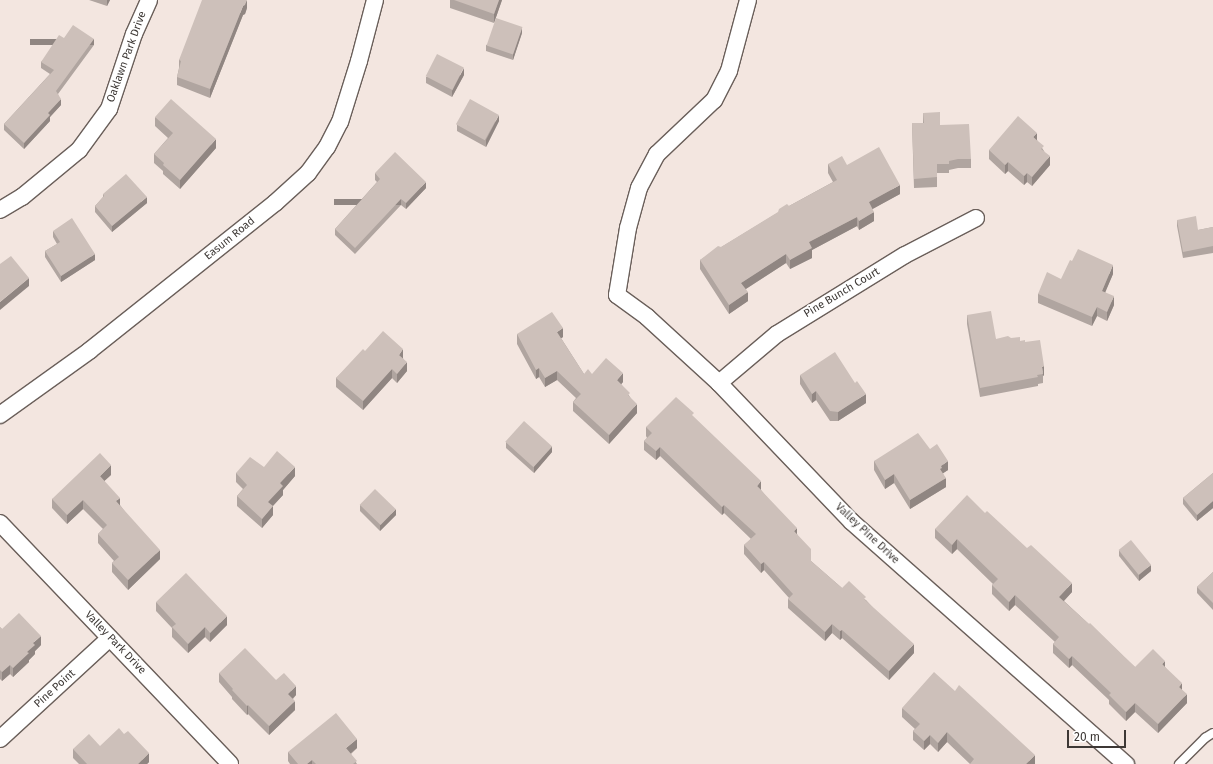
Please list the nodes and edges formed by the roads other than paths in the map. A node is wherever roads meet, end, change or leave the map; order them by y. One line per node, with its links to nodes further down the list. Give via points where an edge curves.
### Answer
1 (149, 0): 4 (street, Oaklawn Park Drive, via 134,34 109,109 79,150 22,197)
2 (375, 0): 7 (street, Easum Road, via 340,122 327,147 308,173 89,351)
3 (748, 0): 6 (street, Valley Pine Drive, via 729,71 714,100 657,154 639,188 628,228 617,295 647,317)
4 (0, 210)
5 (976, 218): 6 (street, Pine Bunch Court, via 905,255 776,334)
6 (719, 383): 13 (street, Valley Pine Drive, via 852,522)
7 (0, 415)
8 (0, 523): 9 (street, Valley Park Drive)
9 (110, 638): 11 (street, Pine Point); 12 (street, Valley Park Drive)
10 (1213, 733): 14 (lane, via 1204,738)
11 (0, 739)
12 (230, 764)
13 (1126, 764)
14 (1179, 764)

